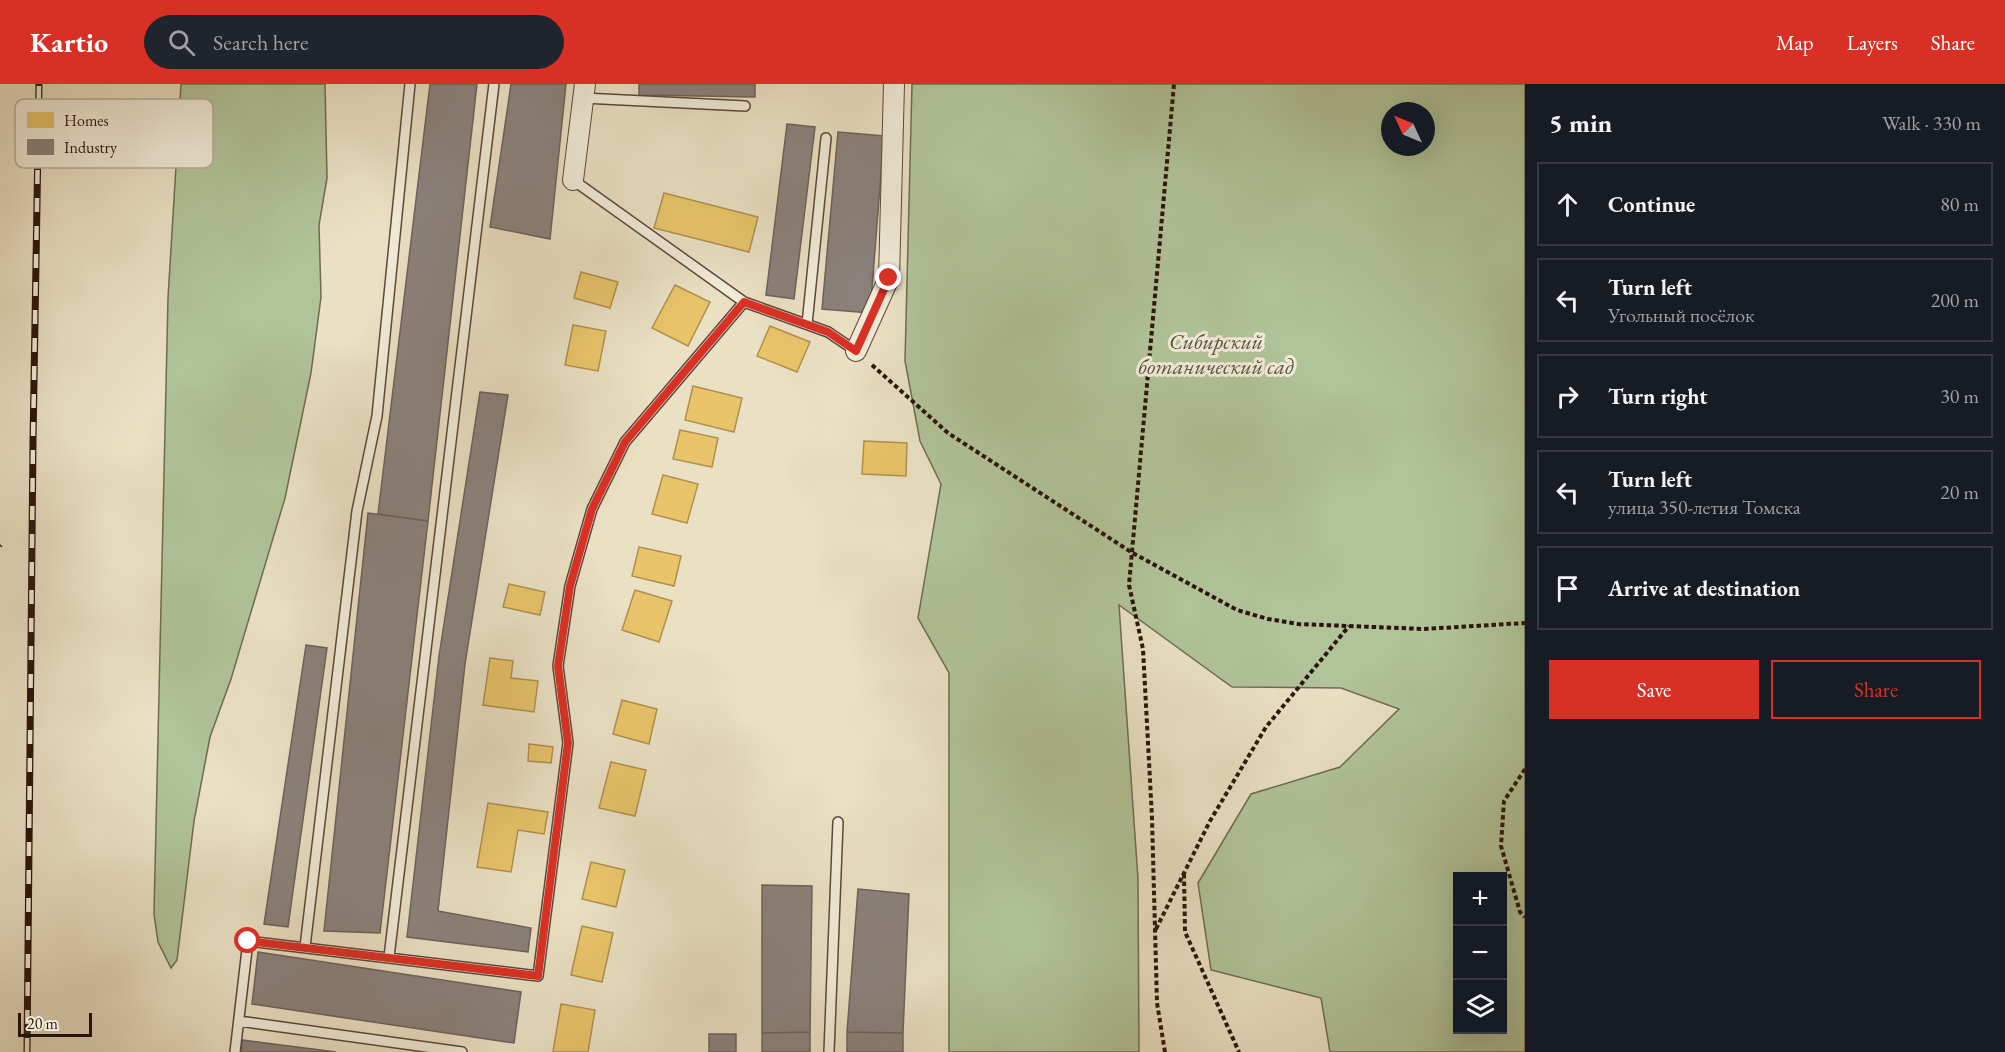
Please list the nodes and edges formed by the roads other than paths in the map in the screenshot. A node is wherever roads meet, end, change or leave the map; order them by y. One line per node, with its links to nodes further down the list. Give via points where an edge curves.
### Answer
1 (410, 84): 12 (lane, via 377,416 357,511)
2 (494, 84): 13 (lane)
3 (894, 84): 10 (street, via 889,278)
4 (584, 91): 5 (lane); 7 (street)
5 (745, 106)
6 (826, 138): 9 (lane)
7 (573, 180): 8 (lane)
8 (744, 302): 9 (lane); 13 (lane, via 625,442 592,509 570,586 558,666 568,743 538,976)
9 (807, 324): 10 (lane, via 828,332)
10 (856, 351)
11 (838, 822): 17 (lane)
12 (305, 947): 13 (lane); 14 (lane, via 248,941)
13 (389, 957)
14 (238, 1021): 15 (lane); 16 (lane)
15 (235, 1052)
16 (462, 1052)
17 (829, 1052)

